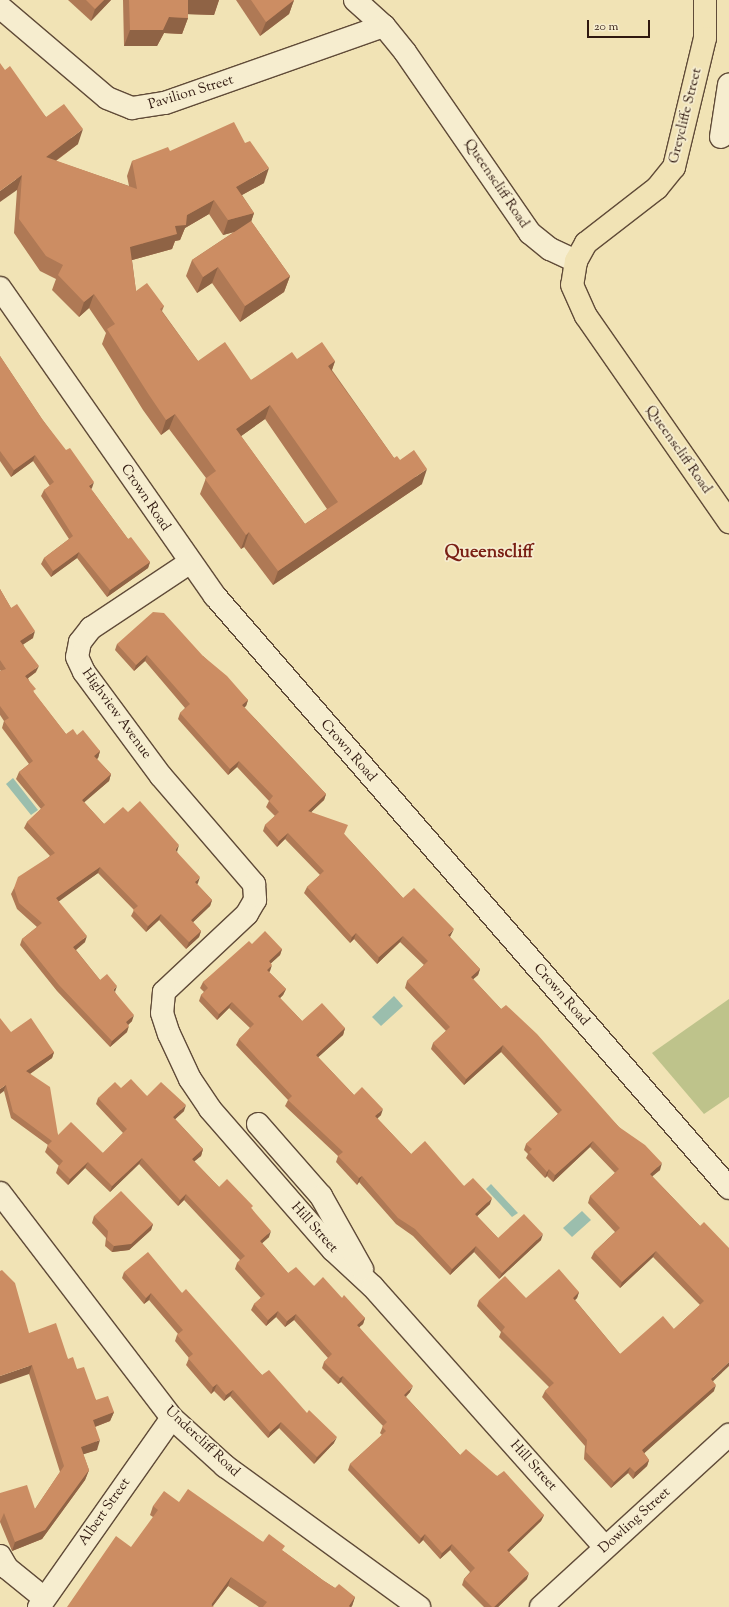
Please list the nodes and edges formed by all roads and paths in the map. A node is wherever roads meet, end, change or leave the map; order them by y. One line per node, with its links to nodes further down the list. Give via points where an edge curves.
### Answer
1 (355, 0): 4 (street, Queenscliff Road)
2 (705, 0): 7 (main road, Greycliffe Street, via 705,38 674,167 657,188 596,233)
3 (0, 7): 4 (street, Pavilion Street, via 107,98 132,108 165,103)
4 (384, 26): 7 (street, Queenscliff Road, via 522,224 538,241)
5 (729, 85): 6 (street)
6 (721, 137)
7 (576, 261): 9 (main road, Queenscliff Road, via 572,285 578,303)
8 (0, 288): 10 (street, Crown Road)
9 (729, 522)
10 (189, 563): 11 (street, Highview Avenue, via 91,628 80,642 77,657 84,672 161,776); 13 (street, Crown Road, via 245,632)
11 (254, 884): 15 (street, Hill Street, via 255,900 247,914 172,981 164,992 162,1013 190,1080 210,1109 333,1250)
12 (258, 1124): 15 (street, via 321,1196)
13 (729, 1188)
14 (0, 1193): 16 (street, Undercliff Road)
15 (373, 1287): 18 (street, Hill Street)
16 (172, 1418): 20 (street, Albert Street); 21 (street, Undercliff Road, via 225,1466)
17 (729, 1435): 18 (street, Dowling Street)
18 (606, 1547): 22 (street, Dowling Street)
19 (0, 1556): 20 (street, via 7,1568)
20 (41, 1603)
21 (419, 1607)
22 (541, 1607)

